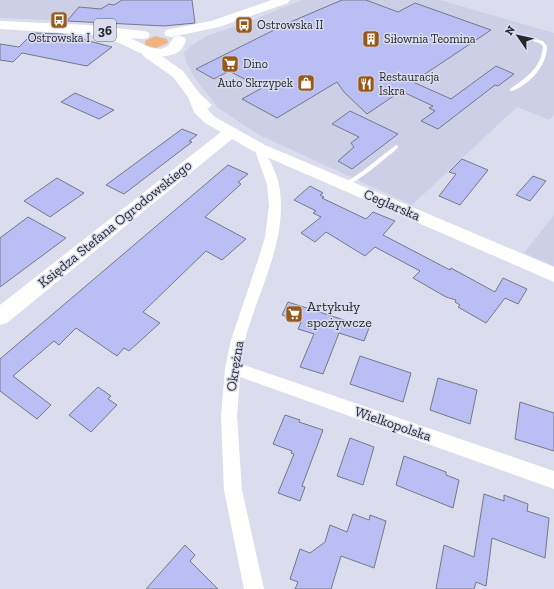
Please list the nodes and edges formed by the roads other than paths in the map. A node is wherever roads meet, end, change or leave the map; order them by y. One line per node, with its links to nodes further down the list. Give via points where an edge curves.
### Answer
1 (284, 0): 4 (main road, via 214,24 204,31)
2 (0, 25): 4 (main road, 36, via 67,28 111,36)
3 (513, 33): 8 (lane, via 541,42 546,52 539,68)
4 (157, 36): 5 (main road, via 176,47); 6 (main road, 36, via 141,51)
5 (169, 50): 6 (main road); 7 (street, Ceglarska)
6 (148, 53): 7 (street, Ceglarska)
7 (178, 74): 9 (street, Ceglarska, via 195,97 199,109 210,120)
8 (512, 90)
9 (231, 132): 11 (street, Ceglarska); 14 (street, Księdza Stefana Ogrodowskiego)
10 (396, 146): 12 (lane)
11 (259, 148): 12 (street, Ceglarska); 15 (street, Okrężna, via 274,184 276,206 266,257 238,340)
12 (346, 185): 13 (street, Ceglarska)
13 (554, 275)
14 (0, 317)
15 (233, 368): 16 (street, Wielkopolska); 17 (street, Okrężna, via 229,416 233,490)
16 (554, 480)
17 (254, 589)

